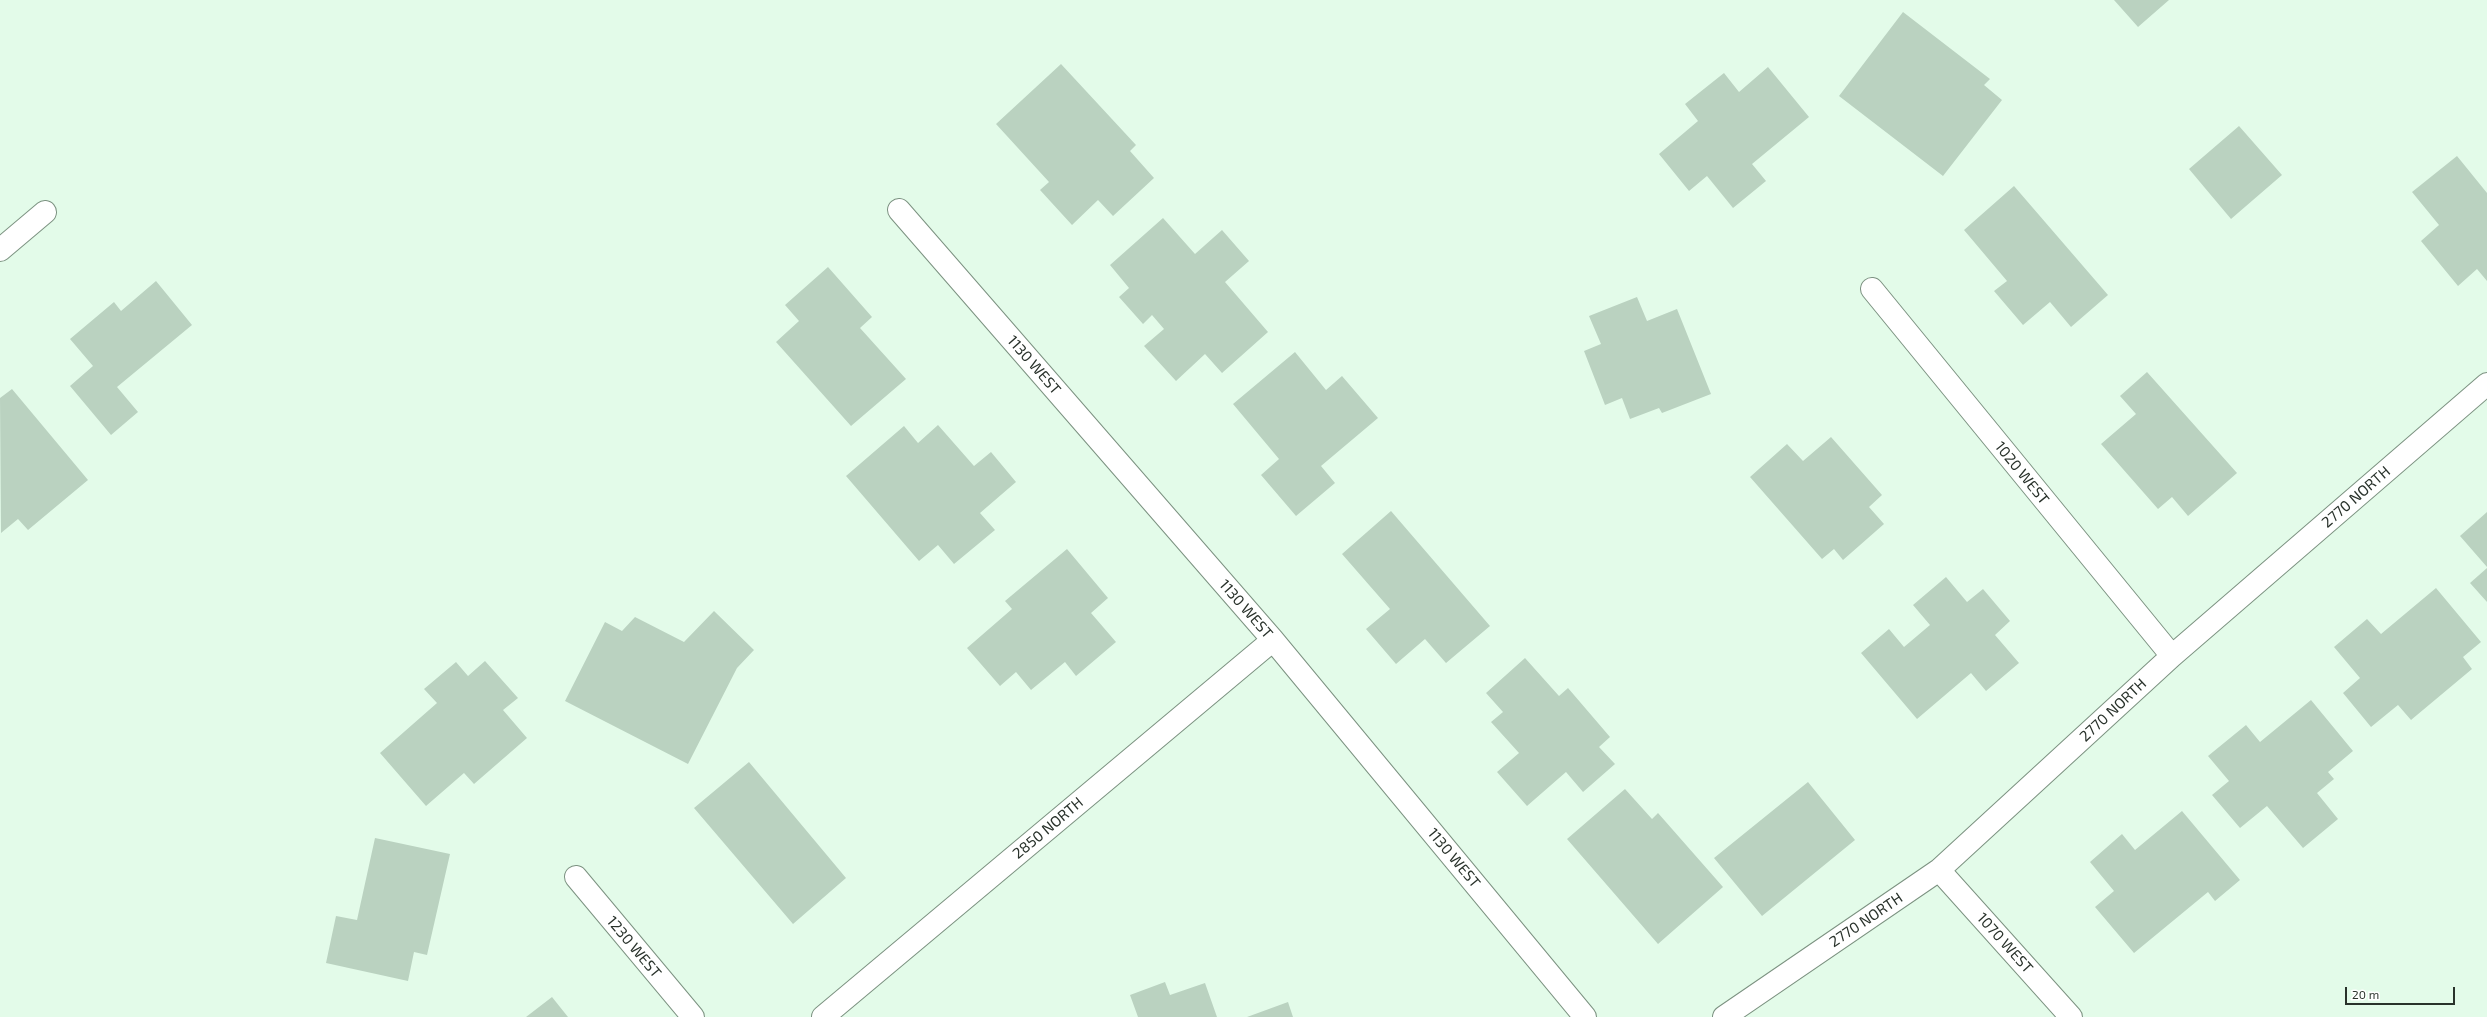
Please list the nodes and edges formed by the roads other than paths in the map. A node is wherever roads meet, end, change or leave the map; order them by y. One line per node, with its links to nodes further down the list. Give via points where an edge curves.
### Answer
1 (899, 210): 6 (street, 1130 WEST)
2 (45, 212): 3 (street)
3 (0, 250)
4 (1872, 289): 7 (street, 1020 WEST)
5 (2487, 384): 7 (street, 2770 NORTH)
6 (1273, 640): 11 (street, 2850 NORTH); 12 (street, 1130 WEST)
7 (2172, 656): 8 (street, 2770 NORTH)
8 (1939, 870): 13 (street, 2770 NORTH); 14 (street, 1070 WEST)
9 (576, 877): 10 (street, 1230 WEST)
10 (693, 1017)
11 (823, 1017)
12 (1585, 1017)
13 (1724, 1017)
14 (2071, 1017)

